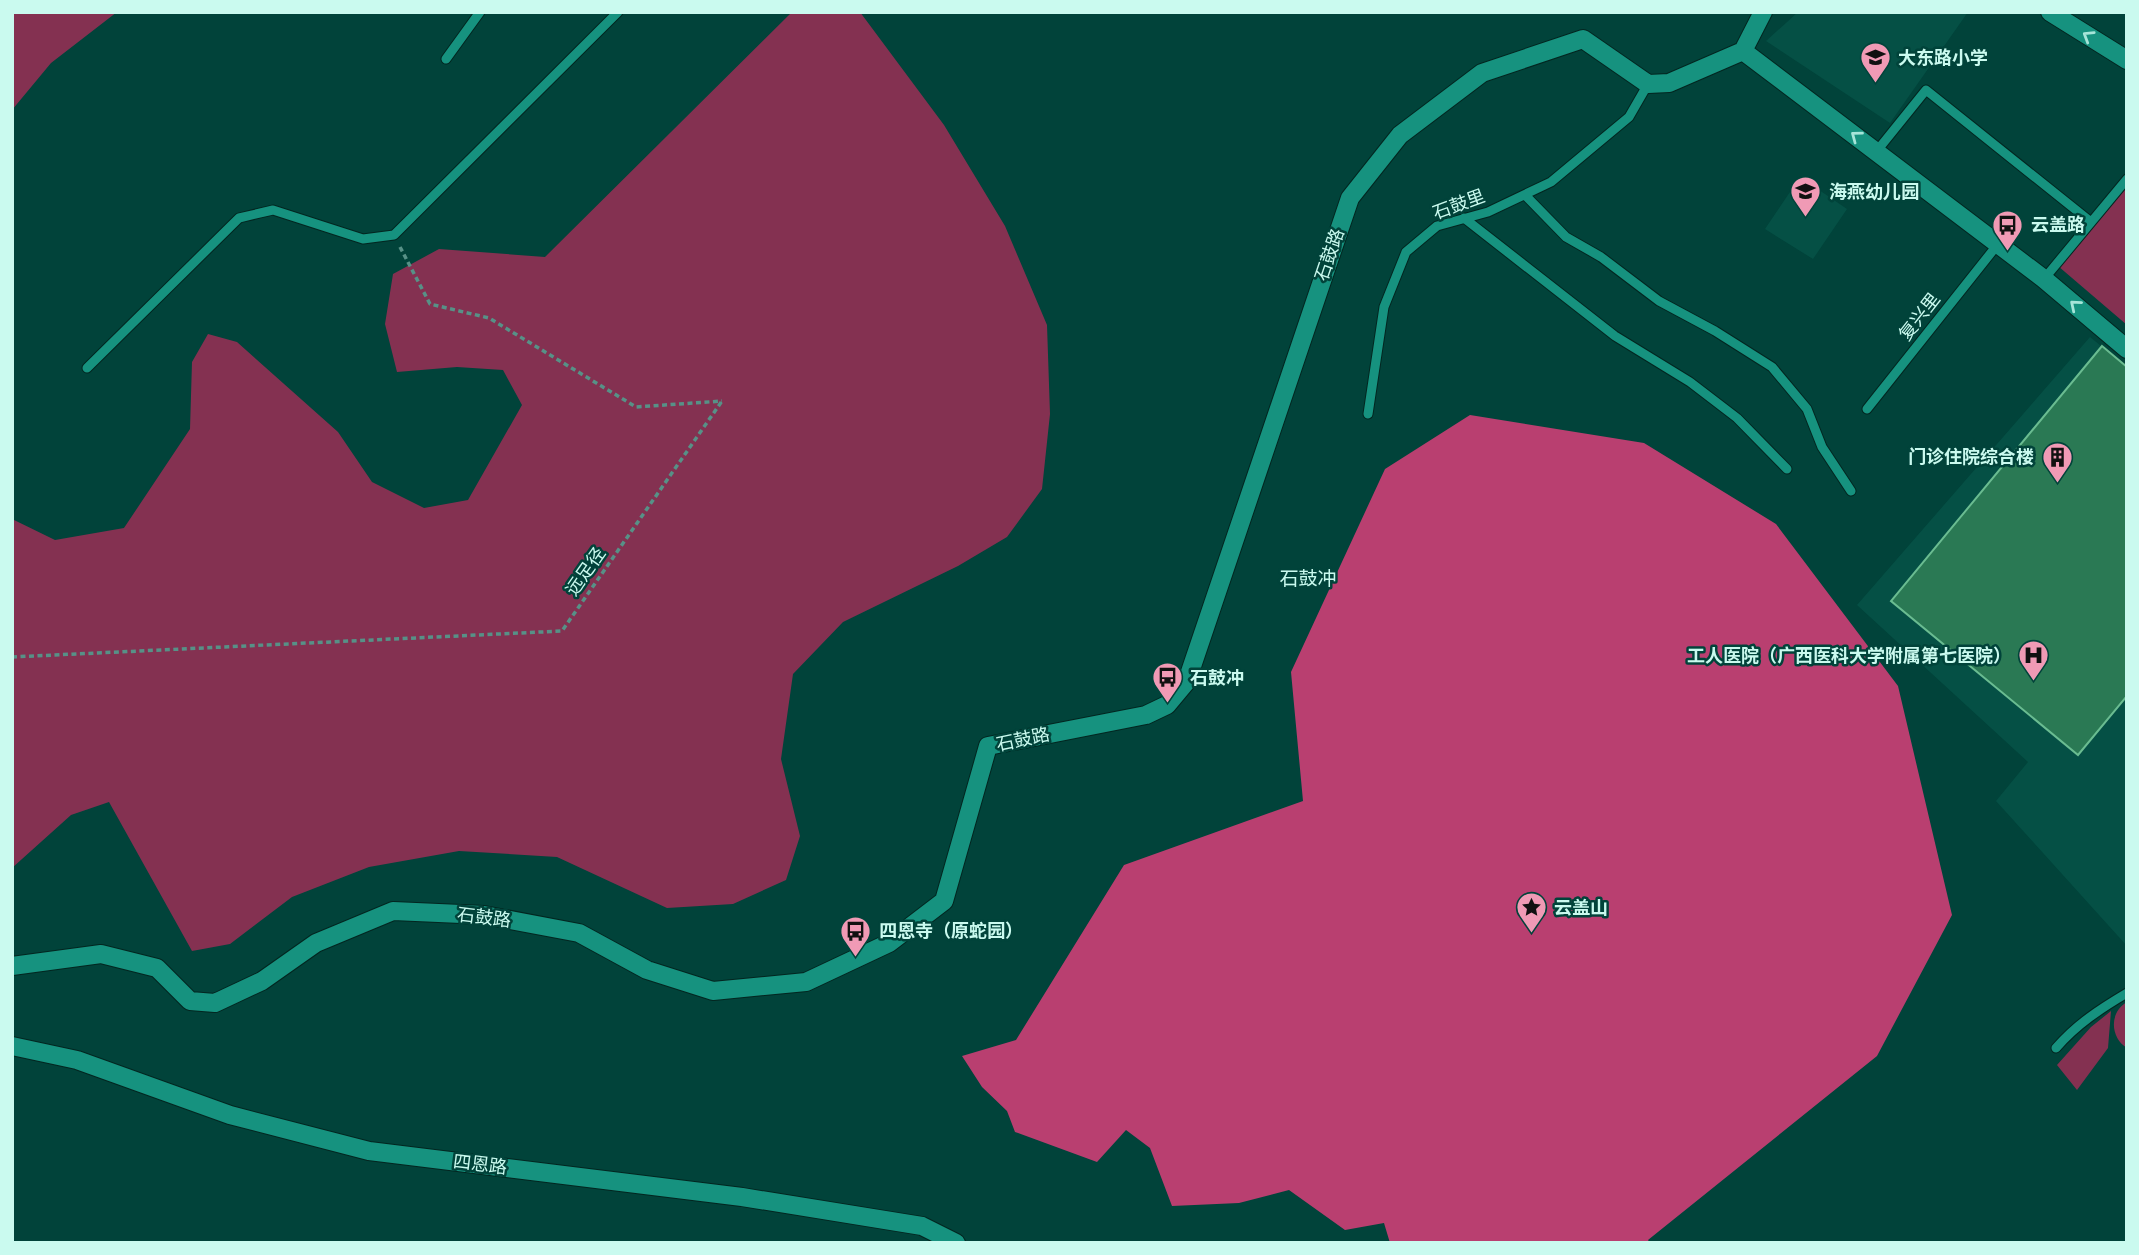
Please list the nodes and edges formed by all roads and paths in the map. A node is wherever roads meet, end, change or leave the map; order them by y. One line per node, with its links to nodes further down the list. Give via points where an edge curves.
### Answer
1 (480, 12): 6 (lane)
2 (618, 12): 14 (lane)
3 (1763, 12): 5 (street)
4 (2050, 12): 7 (street, one-way to 4)
5 (1743, 51): 8 (street, via 1668,83); 9 (street, one-way to 5)
6 (446, 60)
7 (2127, 60)
8 (1648, 84): 11 (lane, 石鼓里, via 1629,117 1551,182); 24 (street, 石鼓路, via 1583,39 1482,73 1400,135 1350,198 1187,681 1167,705 1146,715 988,746 944,901 889,943 806,982 713,991 647,971 579,933 484,915 393,911 316,943 262,981 215,1003 190,1001 157,968 101,954)
9 (1877, 152): 13 (lane, via 1926,90); 15 (street)
10 (2127, 179): 13 (lane)
11 (1526, 196): 12 (lane, 石鼓里); 22 (lane, via 1566,237 1659,301 1772,367 1807,409 1822,447)
12 (1464, 218): 20 (lane, 石鼓里, via 1437,226 1406,252 1384,307); 21 (lane, via 1615,336 1690,382 1737,418)
13 (2091, 222): 16 (lane)
14 (394, 235): 18 (lane, via 363,239 273,211 239,218); 23 (path, 远足径, via 430,304 489,318 636,407 722,401 562,631)
15 (1998, 244): 16 (street); 19 (lane, 复兴里)
16 (2044, 279): 17 (street, one-way to 16)
17 (2127, 349)
18 (87, 368)
19 (1867, 410)
20 (1368, 414)
21 (1787, 469)
22 (1851, 491)
23 (12, 657)
24 (12, 966)
25 (2127, 993): 27 (lane, via 2089,1016)
26 (12, 1046): 28 (street, 四恩路, via 77,1060 230,1115 369,1151 742,1197 922,1226)
27 (2056, 1048)
28 (956, 1243)

